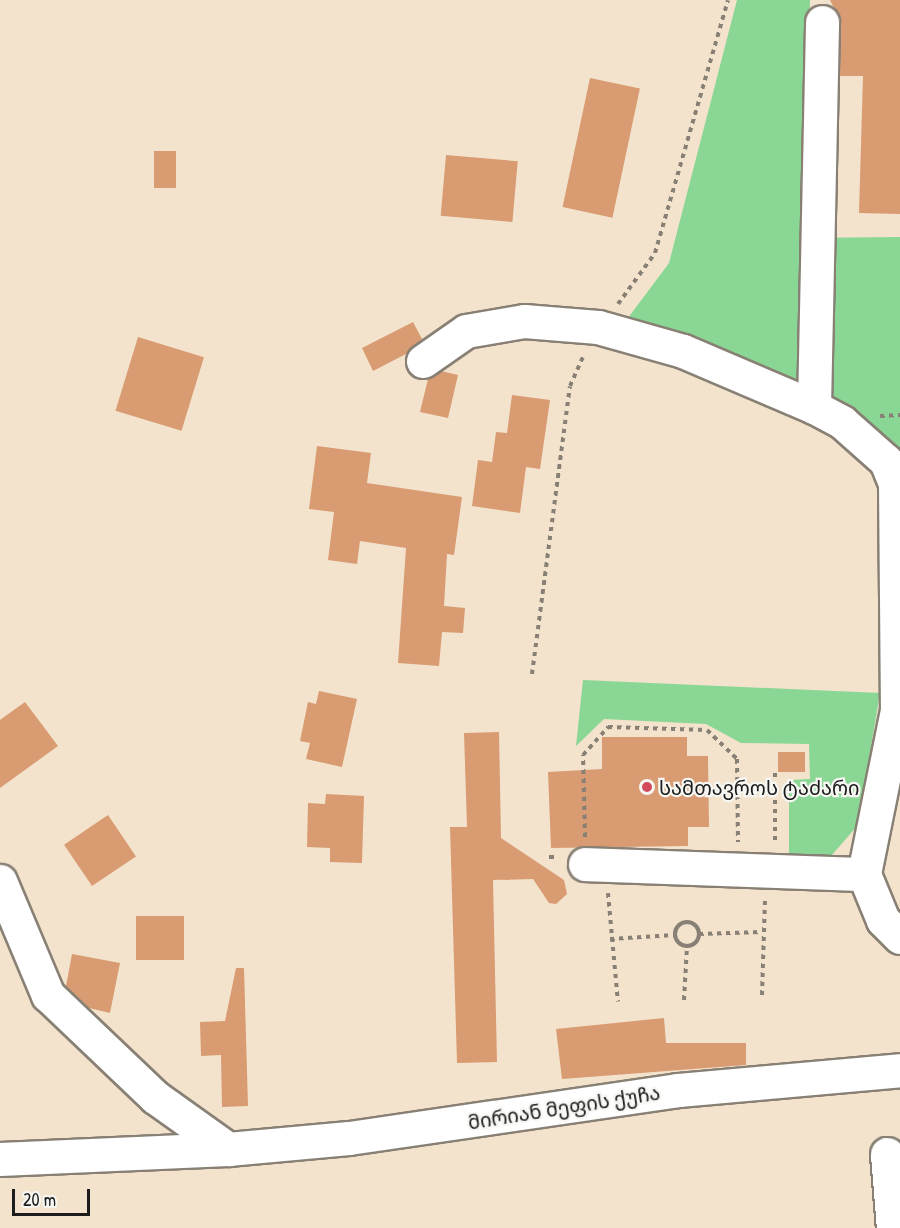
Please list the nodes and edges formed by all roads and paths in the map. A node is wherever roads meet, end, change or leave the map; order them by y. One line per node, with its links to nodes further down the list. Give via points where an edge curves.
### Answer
1 (822, 22): 3 (street)
2 (423, 361): 3 (street, via 466,331 525,321 598,327 683,351)
3 (814, 407): 4 (street, via 867,441 886,461 895,483)
4 (898, 717): 8 (street)
5 (775, 773): 10 (path)
6 (737, 867): 7 (street); 7 (path, via 737,759 707,730 608,727 583,755); 10 (street)
7 (596, 872): 15 (path)
8 (864, 874): 10 (street); 14 (street, via 883,920)
9 (0, 881): 21 (street, via 48,995 154,1097)
10 (771, 881): 11 (path)
11 (761, 932): 12 (path); 17 (path)
12 (699, 934): 13 (path, via 693,923 686,922 680,923); 16 (path, via 693,945)
13 (674, 935): 15 (path); 16 (path, via 676,941)
14 (900, 937)
15 (610, 939): 19 (path)
16 (687, 947): 18 (path)
17 (762, 995)
18 (684, 1000)
19 (618, 1002)
20 (900, 1070): 21 (street, მირიან მეფის ქუჩა, via 678,1090 349,1138)
21 (228, 1149): 23 (street, მირიან მეფის ქუჩა)
22 (887, 1154): 24 (street)
23 (0, 1159)
24 (893, 1228)

